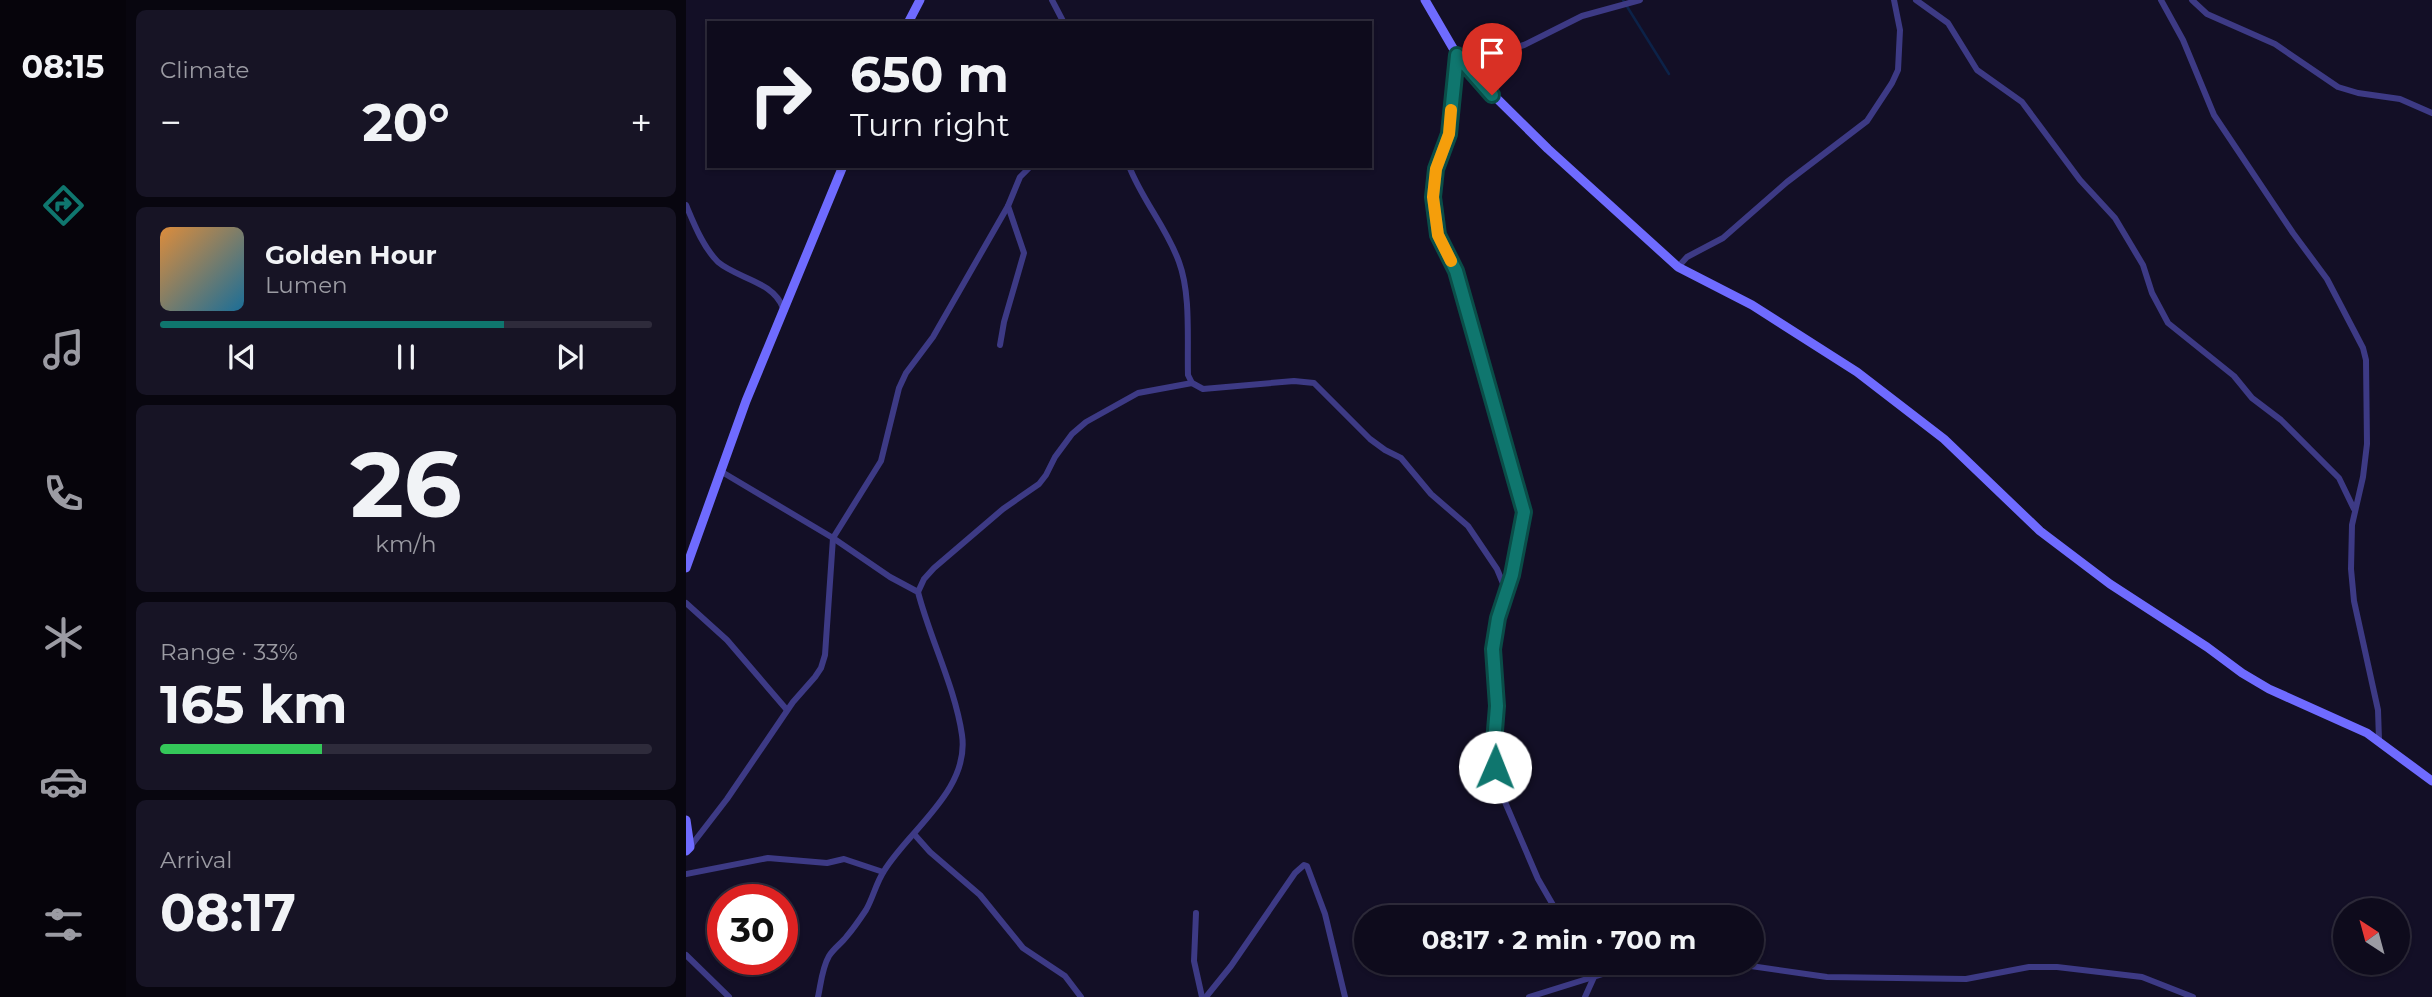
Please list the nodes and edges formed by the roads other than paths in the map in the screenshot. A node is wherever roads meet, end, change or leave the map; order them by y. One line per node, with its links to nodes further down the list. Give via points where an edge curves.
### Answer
1 (920, 0): 9 (street)
2 (1052, 0): 10 (street)
3 (1425, 0): 11 (street)
4 (1640, 0): 12 (street, via 1582,16 1524,45)
5 (1894, 0): 19 (street, via 1900,30 1898,70 1867,121 1787,182 1723,239 1687,257)
6 (1916, 0): 24 (street, via 1948,23 1977,70 2028,109 2080,180 2115,218 2143,265 2168,323 2234,376 2339,478)
7 (2161, 0): 24 (street, via 2214,115 2327,279 2363,348 2368,370 2367,444)
8 (2192, 0): 13 (street, via 2207,14 2275,44 2338,87 2400,99)
9 (909, 21)
10 (1063, 21)
11 (1457, 55): 12 (street); 28 (street, via 1449,134 1436,169 1433,211 1438,235 1456,271 1524,512)
12 (1465, 66): 19 (street)
13 (2432, 113)
14 (842, 168): 20 (street)
15 (1029, 168): 18 (street, via 1020,177)
16 (1130, 168): 22 (street, via 1179,261)
17 (686, 205): 20 (street, via 715,258 765,288 780,300)
18 (1008, 206): 21 (street, via 1024,253); 25 (street, via 933,337 906,373 881,461)
19 (1678, 267): 31 (street, via 1784,324 1857,372 1944,439 2054,542 2110,584 2269,689)
20 (783, 309): 23 (street)
21 (1000, 345)
22 (1192, 383): 27 (street, via 1138,393 1086,422 1066,442 1039,484 934,568); 28 (street, via 1203,389 1314,383 1370,439 1401,458 1431,494 1468,526)
23 (722, 472): 25 (street); 26 (street)
24 (2354, 510): 31 (street, via 2351,584 2378,710)
25 (833, 538): 27 (street); 30 (street, via 825,655 816,677)
26 (686, 568)
27 (918, 592): 34 (street, via 962,735 962,754 953,782)
28 (1507, 593): 38 (street, via 1493,649 1497,706 1493,755 1505,802)
29 (686, 603): 30 (street, via 727,640)
30 (788, 710): 35 (street)
31 (2379, 740): 32 (street)
32 (2432, 781)
33 (686, 820): 35 (street)
34 (914, 834): 36 (street); 46 (street, via 980,895 1023,948 1052,965)
35 (688, 849)
36 (883, 872): 37 (street, via 844,859 827,863 768,858); 45 (street, via 873,898 824,966)
37 (686, 874)
38 (1553, 905)
39 (1196, 913): 47 (street, via 1194,961)
40 (686, 955): 44 (street)
41 (1764, 968): 51 (street, via 1827,977 1966,979 2029,967 2057,967 2142,977)
42 (1600, 975): 43 (street)
43 (1594, 977): 49 (street); 50 (street)
44 (729, 997)
45 (818, 997)
46 (1081, 997)
47 (1204, 997): 48 (street, via 1304,865 1325,914)
48 (1345, 997)
49 (1529, 997)
50 (1585, 997)
51 (2193, 997)

